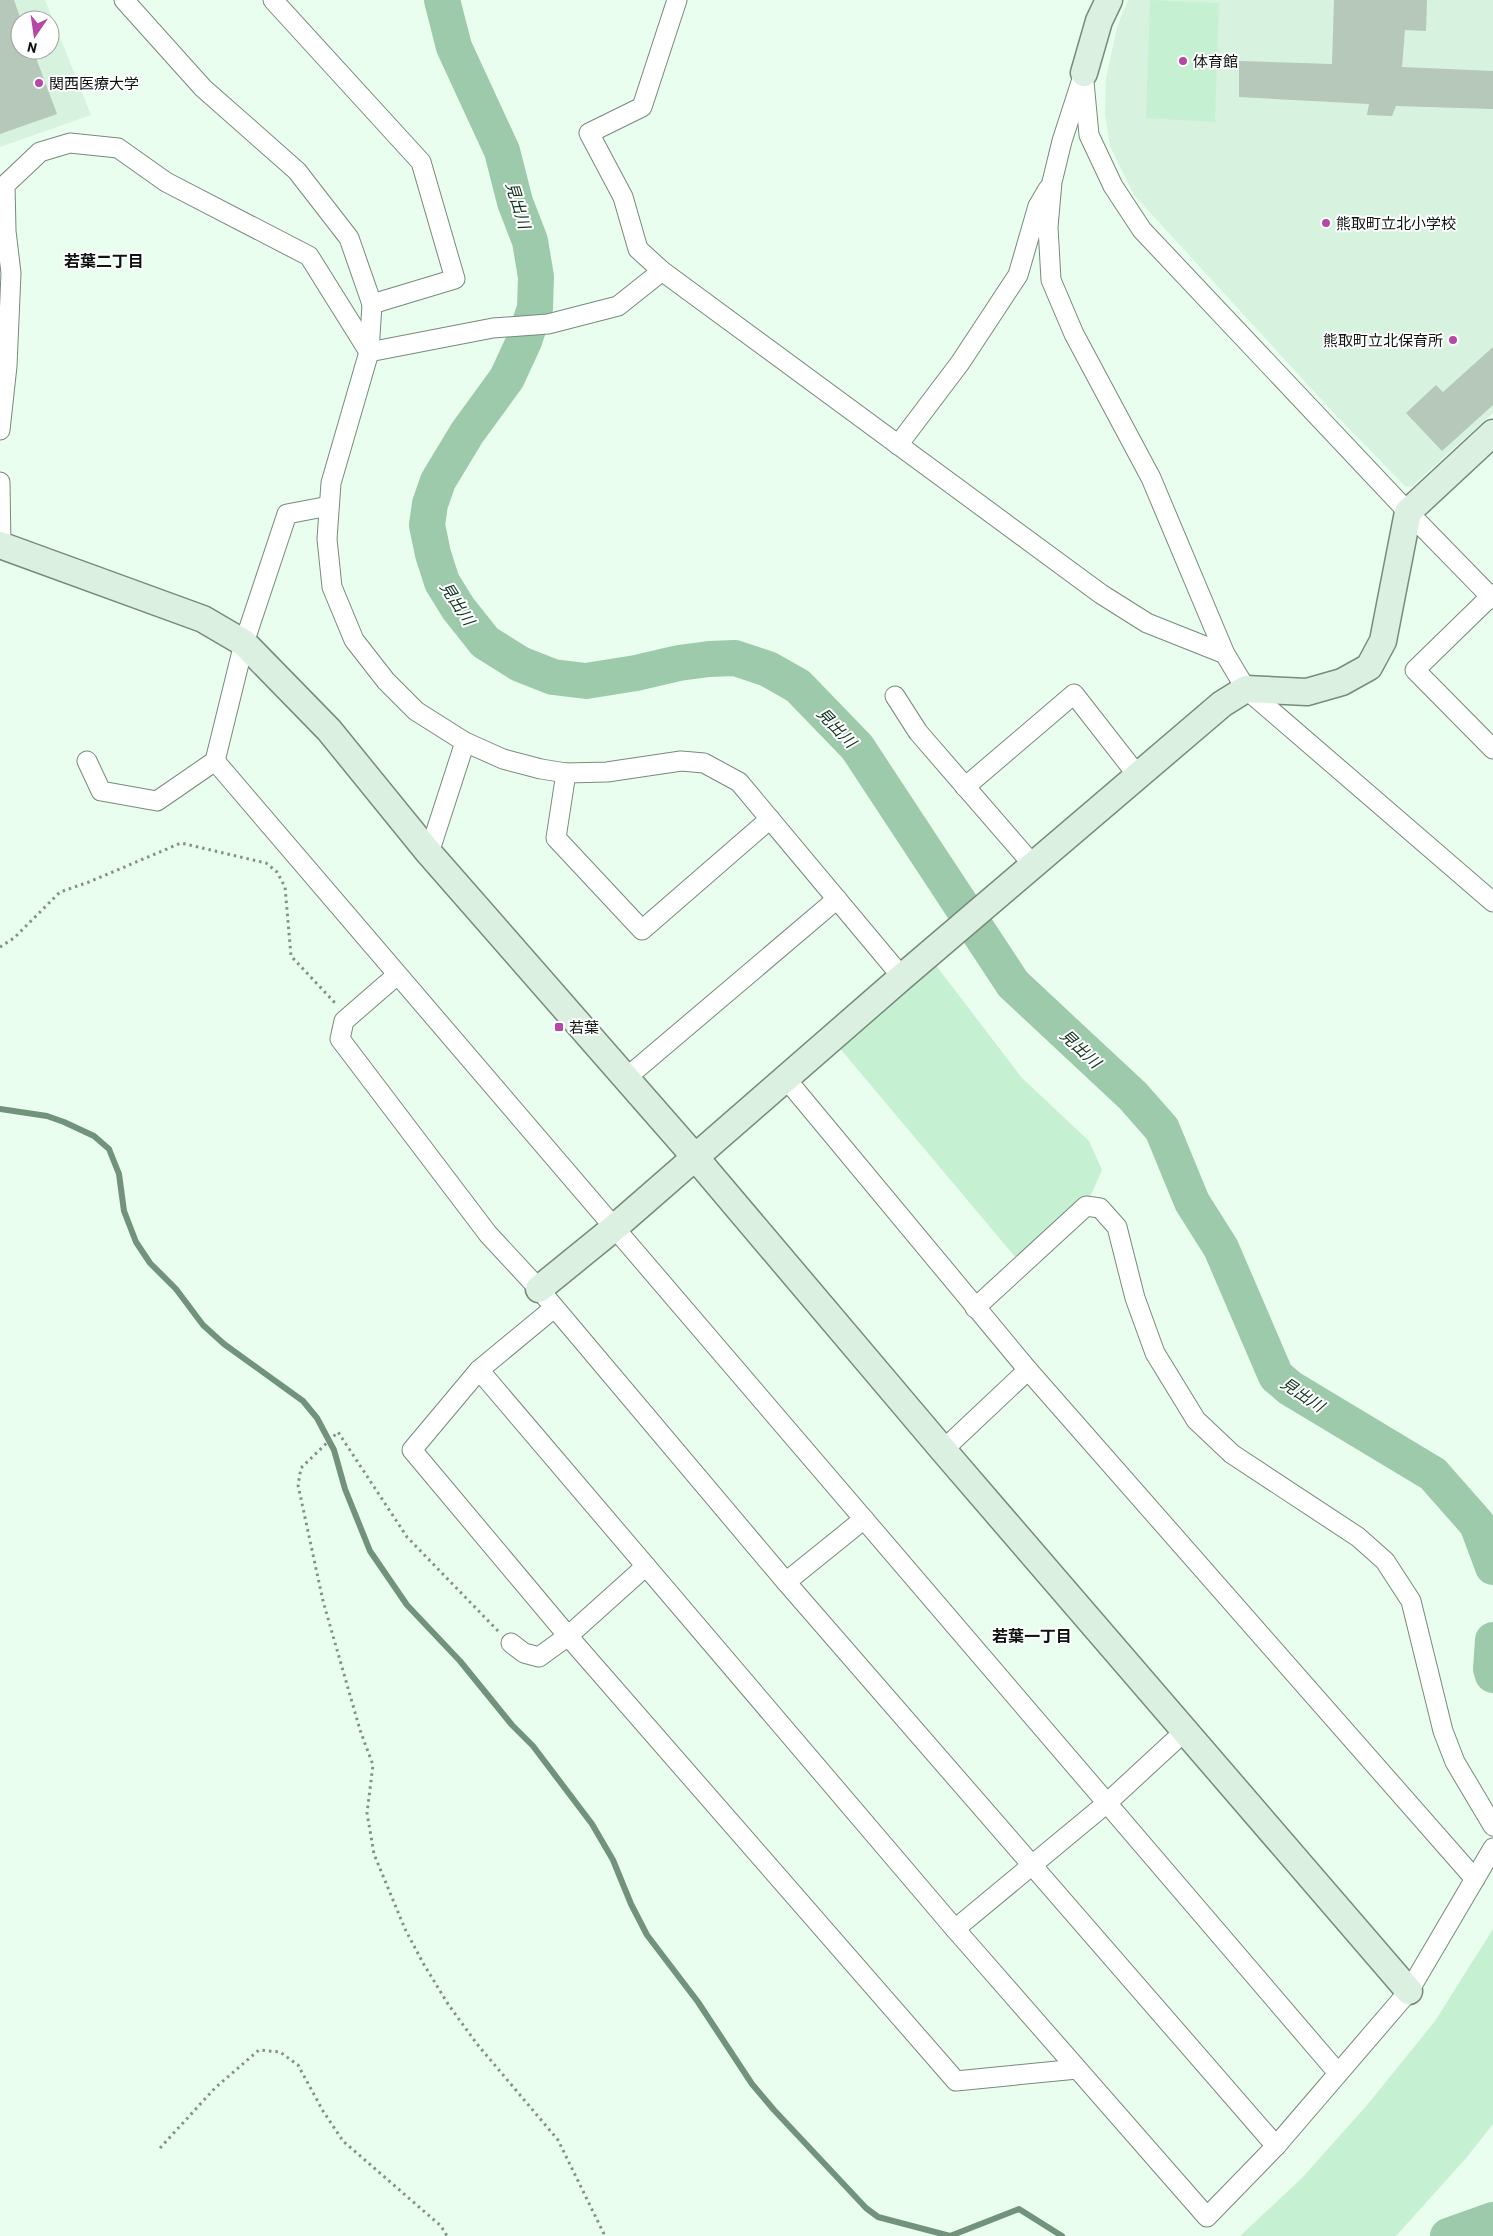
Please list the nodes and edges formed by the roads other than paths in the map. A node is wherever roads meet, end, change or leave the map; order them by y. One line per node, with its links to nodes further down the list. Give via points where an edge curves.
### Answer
1 (124, 0): 8 (street, via 204,88 297,171 349,238)
2 (273, 0): 8 (street, via 421,162 456,279)
3 (677, 0): 7 (street, via 642,108 589,133 623,197 638,249)
4 (1109, 0): 5 (street)
5 (1084, 73): 6 (street); 15 (street, via 1089,135 1113,186 1142,230)
6 (1052, 182): 12 (street, via 1038,206 1018,275 960,363); 19 (street, via 1048,227 1051,280 1074,334 1151,478)
7 (662, 271): 9 (street, via 618,306 548,324 493,328); 12 (street)
8 (372, 304): 9 (street)
9 (369, 352): 10 (street, via 309,256 166,182 118,148 70,143 40,152 5,185 11,274); 14 (street, via 333,474)
10 (0, 430)
11 (1493, 433): 15 (street)
12 (898, 445): 19 (street, via 1101,594 1147,623)
13 (0, 482): 16 (street)
14 (329, 506): 18 (street, via 287,514); 22 (street, via 327,539 332,587 354,640 386,681 416,711)
15 (1408, 512): 17 (street); 20 (street, via 1383,641 1368,667 1342,682 1307,692)
16 (0, 546): 18 (street, via 203,618)
17 (1492, 597): 23 (street, via 1415,670)
18 (244, 643): 25 (street); 30 (street, via 329,730)
19 (1225, 654): 20 (street)
20 (1246, 689): 27 (street, via 1222,704); 33 (street)
21 (896, 696): 28 (street, via 918,732)
22 (465, 742): 26 (street, via 503,758); 30 (street)
23 (1493, 749)
24 (87, 761): 25 (street, via 101,790 157,801)
25 (215, 761): 34 (street)
26 (566, 773): 29 (street, via 607,772 681,761 704,763 739,782); 29 (street, via 556,838 642,930)
27 (1138, 776): 28 (street, via 1074,694); 31 (street)
28 (966, 787): 31 (street)
29 (770, 819): 32 (street)
30 (429, 852): 36 (street)
31 (1034, 866): 35 (street)
32 (837, 899): 35 (street); 36 (street)
33 (1493, 902)
34 (397, 975): 39 (street); 40 (street, via 344,1021 340,1039 488,1234)
35 (902, 977): 37 (street)
36 (626, 1078): 38 (street)
37 (786, 1080): 38 (street); 41 (street)
38 (695, 1157): 39 (street); 44 (street)
39 (614, 1228): 40 (street); 45 (street)
40 (546, 1298): 42 (street); 47 (street)
41 (975, 1308): 43 (street); 52 (street, via 1086,1206 1100,1208 1117,1227 1135,1298 1155,1353 1196,1420 1232,1454 1358,1537 1385,1561 1411,1601 1443,1730 1455,1762)
42 (478, 1370): 46 (street); 48 (street, via 412,1450)
43 (1028, 1370): 44 (street); 55 (street)
44 (943, 1450): 50 (street)
45 (864, 1519): 47 (street); 51 (street)
46 (646, 1566): 48 (street); 56 (street)
47 (786, 1582): 54 (street)
48 (568, 1636): 49 (street, via 539,1657 524,1653); 58 (street, via 956,2081)
49 (511, 1643)
50 (1185, 1731): 51 (street); 57 (street)
51 (1107, 1803): 54 (street); 59 (street)
52 (1493, 1826)
53 (1493, 1848): 55 (street)
54 (1033, 1866): 56 (street); 60 (street)
55 (1475, 1879): 57 (street)
56 (955, 1929): 58 (street)
57 (1409, 1990): 59 (street)
58 (1077, 2069): 60 (street, via 1207,2217)
59 (1338, 2073): 60 (street)
60 (1276, 2146)

